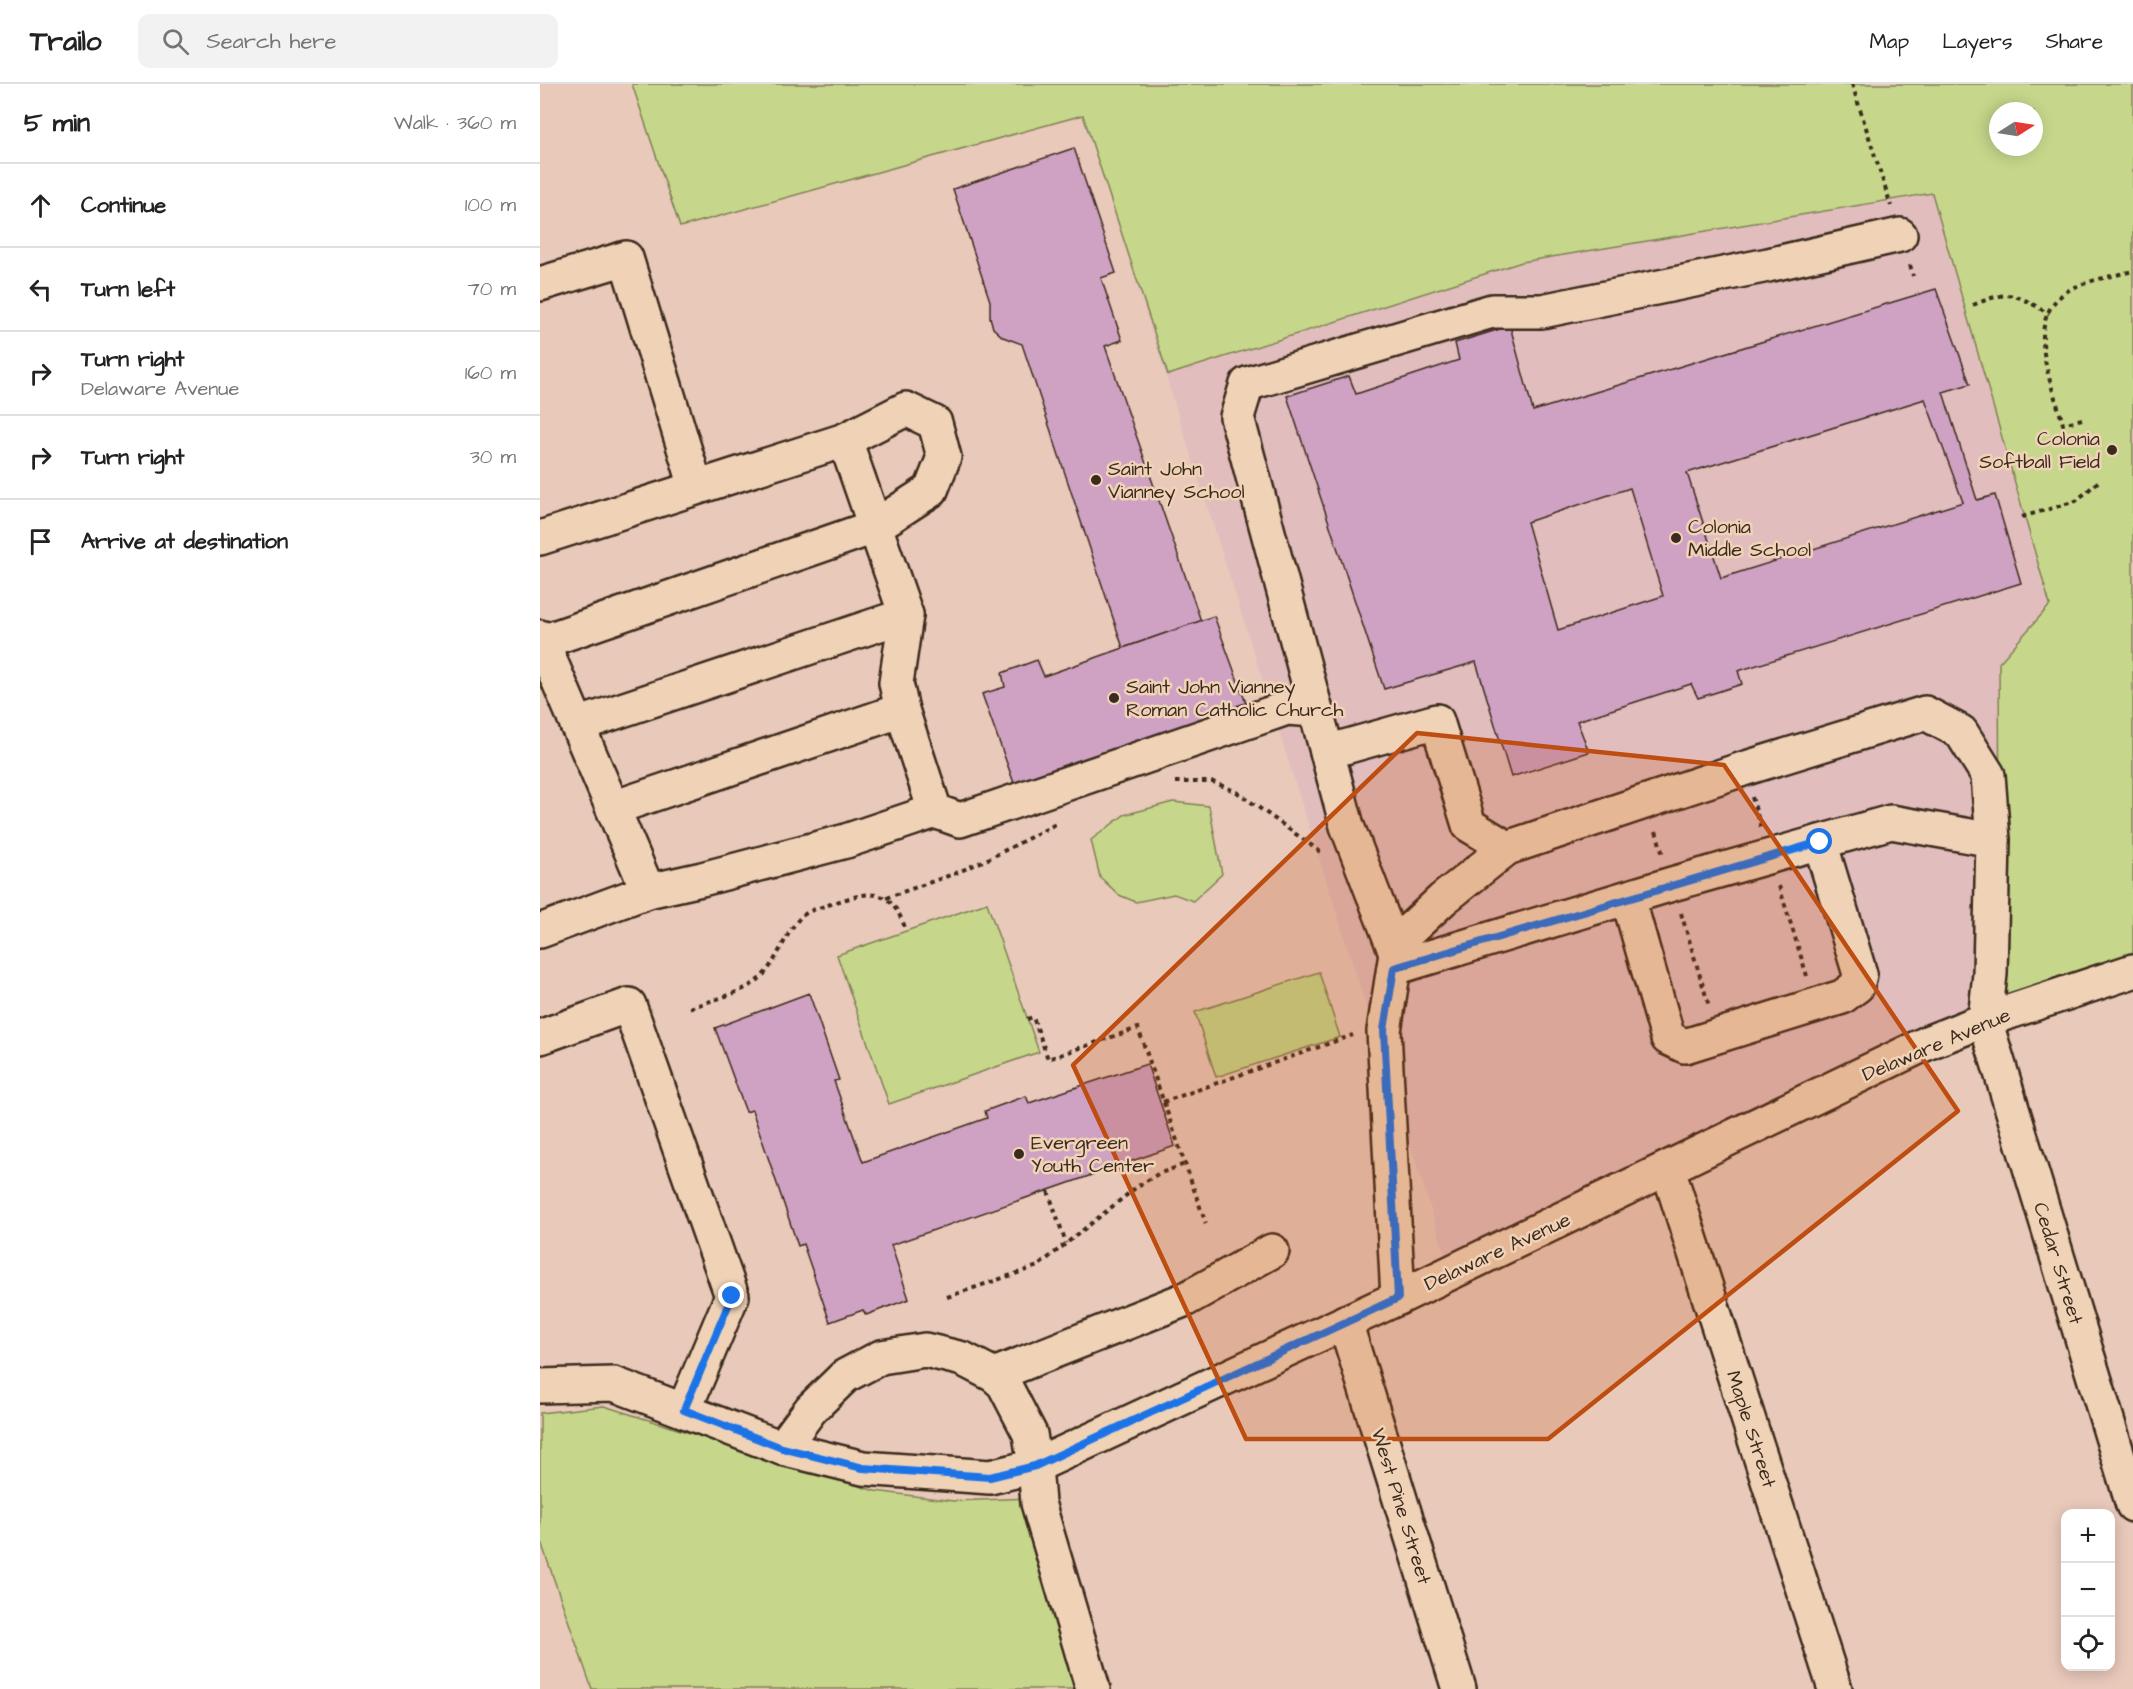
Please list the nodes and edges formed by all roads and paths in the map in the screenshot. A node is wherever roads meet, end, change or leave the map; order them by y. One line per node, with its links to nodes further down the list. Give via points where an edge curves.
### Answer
1 (1852, 84): 2 (path)
2 (1900, 235): 4 (path); 18 (street, via 1542,311 1492,311 1247,384 1237,417)
3 (2133, 271): 7 (path, via 2068,291)
4 (1913, 276)
5 (540, 284): 11 (street, via 626,258)
6 (1973, 305): 7 (path, via 2007,294 2019,296)
7 (2049, 314): 8 (path, via 2041,340 2042,351 2063,424)
8 (2082, 419)
9 (845, 440): 11 (street); 13 (street); 13 (street, via 906,409 935,423 944,457 931,490)
10 (2099, 481): 12 (path, via 2076,501)
11 (696, 487): 14 (street)
12 (2022, 517)
13 (874, 527): 15 (street); 16 (street)
14 (540, 538)
15 (906, 615): 17 (street, via 896,682); 19 (street)
16 (541, 639): 19 (street)
17 (902, 710): 23 (street); 24 (street)
18 (1315, 710): 20 (street); 24 (street, via 1287,708 960,820)
19 (577, 726): 23 (street)
20 (1327, 752): 30 (street, via 1437,721 1470,825); 40 (street, via 1347,826)
21 (1170, 782): 32 (path, via 1213,782 1237,792)
22 (1749, 788): 27 (path)
23 (613, 808): 34 (street)
24 (935, 811): 34 (street, via 846,841)
25 (1062, 821): 35 (path, via 956,873)
26 (1655, 828): 31 (path)
27 (1764, 836)
28 (1993, 840): 29 (street, via 1891,822); 30 (street, via 1988,775 1961,732 1925,713); 46 (street)
29 (1820, 842): 36 (street); 36 (street, via 1860,974 1857,986 1842,997 1685,1046 1668,1038)
30 (1507, 848): 40 (street, via 1398,941)
31 (1664, 857)
32 (1324, 858)
33 (1777, 879): 42 (path)
34 (648, 891): 39 (street)
35 (886, 898): 38 (path, via 899,911); 43 (path, via 855,896 808,912 798,920 755,982)
36 (1628, 898): 40 (street)
37 (1680, 912): 44 (path)
38 (906, 930)
39 (540, 931)
40 (1395, 960): 57 (street, via 1384,1030)
41 (2133, 971): 46 (street, Delaware Avenue)
42 (1808, 981)
43 (690, 1008)
44 (1712, 1013)
45 (1027, 1019): 49 (path, via 1033,1017 1048,1059 1138,1028)
46 (1985, 1020): 51 (street, Delaware Avenue, via 1929,1042); 64 (street, Cedar Street)
47 (1359, 1033): 49 (path)
48 (540, 1037): 61 (street, via 629,1005 732,1296)
49 (1163, 1102): 50 (path)
50 (1185, 1164): 53 (path); 54 (path, via 1138,1186)
51 (1668, 1169): 57 (street, Delaware Avenue); 67 (street, Maple Street)
52 (1048, 1191): 54 (path)
53 (1206, 1224)
54 (1066, 1243): 56 (path, via 1038,1266)
55 (1272, 1251): 59 (street, via 1186,1299)
56 (946, 1297)
57 (1398, 1298): 58 (street, Delaware Avenue)
58 (1345, 1322): 63 (street, Delaware Avenue); 66 (street, West Pine Street)
59 (994, 1375): 62 (street, via 963,1359 925,1350 881,1357 845,1376 812,1409); 63 (street, via 1004,1384 1030,1434)
60 (540, 1386): 61 (street, Delaware Avenue, via 614,1384)
61 (684, 1410): 62 (street, Delaware Avenue)
62 (782, 1448): 63 (street, Delaware Avenue, via 863,1468 925,1474 990,1477)
63 (1035, 1466): 65 (street, via 1038,1503)
64 (2133, 1505)
65 (1093, 1689)
66 (1459, 1689)
67 (1835, 1689)

